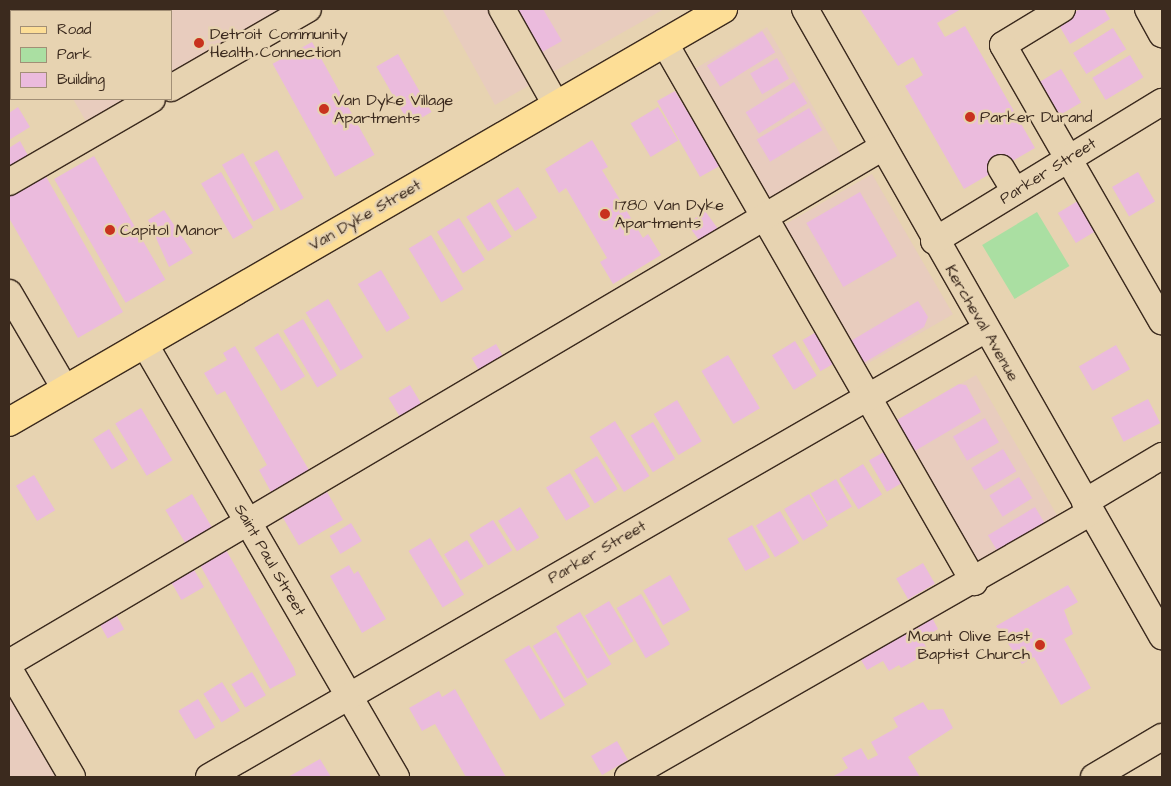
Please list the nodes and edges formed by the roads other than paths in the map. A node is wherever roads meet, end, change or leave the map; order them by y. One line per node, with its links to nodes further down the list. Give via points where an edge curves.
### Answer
1 (308, 9): 9 (street)
2 (502, 9): 12 (street)
3 (723, 9): 8 (main road, Van Dyke Street)
4 (805, 9): 13 (street, Kercheval Avenue)
5 (1062, 9): 14 (street, via 1003,46)
6 (1148, 9): 7 (street)
7 (1162, 34)
8 (664, 42): 12 (main road, Van Dyke Street); 18 (street)
9 (172, 87)
10 (150, 100): 16 (street)
11 (1162, 102): 14 (street, Parker Street)
12 (556, 105): 23 (main road, Van Dyke Street)
13 (883, 147): 18 (street); 19 (street, Kercheval Avenue)
14 (1067, 158): 17 (street, Parker Street); 21 (street)
15 (1001, 168): 17 (street)
16 (9, 182)
17 (1015, 191): 19 (street, Parker Street)
18 (766, 219): 25 (street); 29 (street)
19 (934, 241): 22 (street, Kercheval Avenue)
20 (9, 293): 24 (street)
21 (1162, 322)
22 (986, 329): 25 (street, Parker Street); 28 (street, Kercheval Avenue)
23 (144, 343): 24 (main road, Van Dyke Street); 29 (street, Saint Paul Street)
24 (65, 389): 26 (main road, Van Dyke Street)
25 (868, 395): 30 (street); 34 (street, Parker Street)
26 (9, 422)
27 (1162, 456): 28 (street)
28 (1088, 507): 30 (street); 31 (street, Kercheval Avenue)
29 (249, 523): 32 (street); 34 (street, Saint Paul Street)
30 (974, 582): 39 (street)
31 (1162, 636)
32 (9, 663)
33 (9, 668): 36 (street)
34 (349, 696): 37 (street, Parker Street); 38 (street, Saint Paul Street)
35 (1162, 738): 40 (street)
36 (72, 777)
37 (209, 777)
38 (396, 777)
39 (628, 777)
40 (1094, 777)

